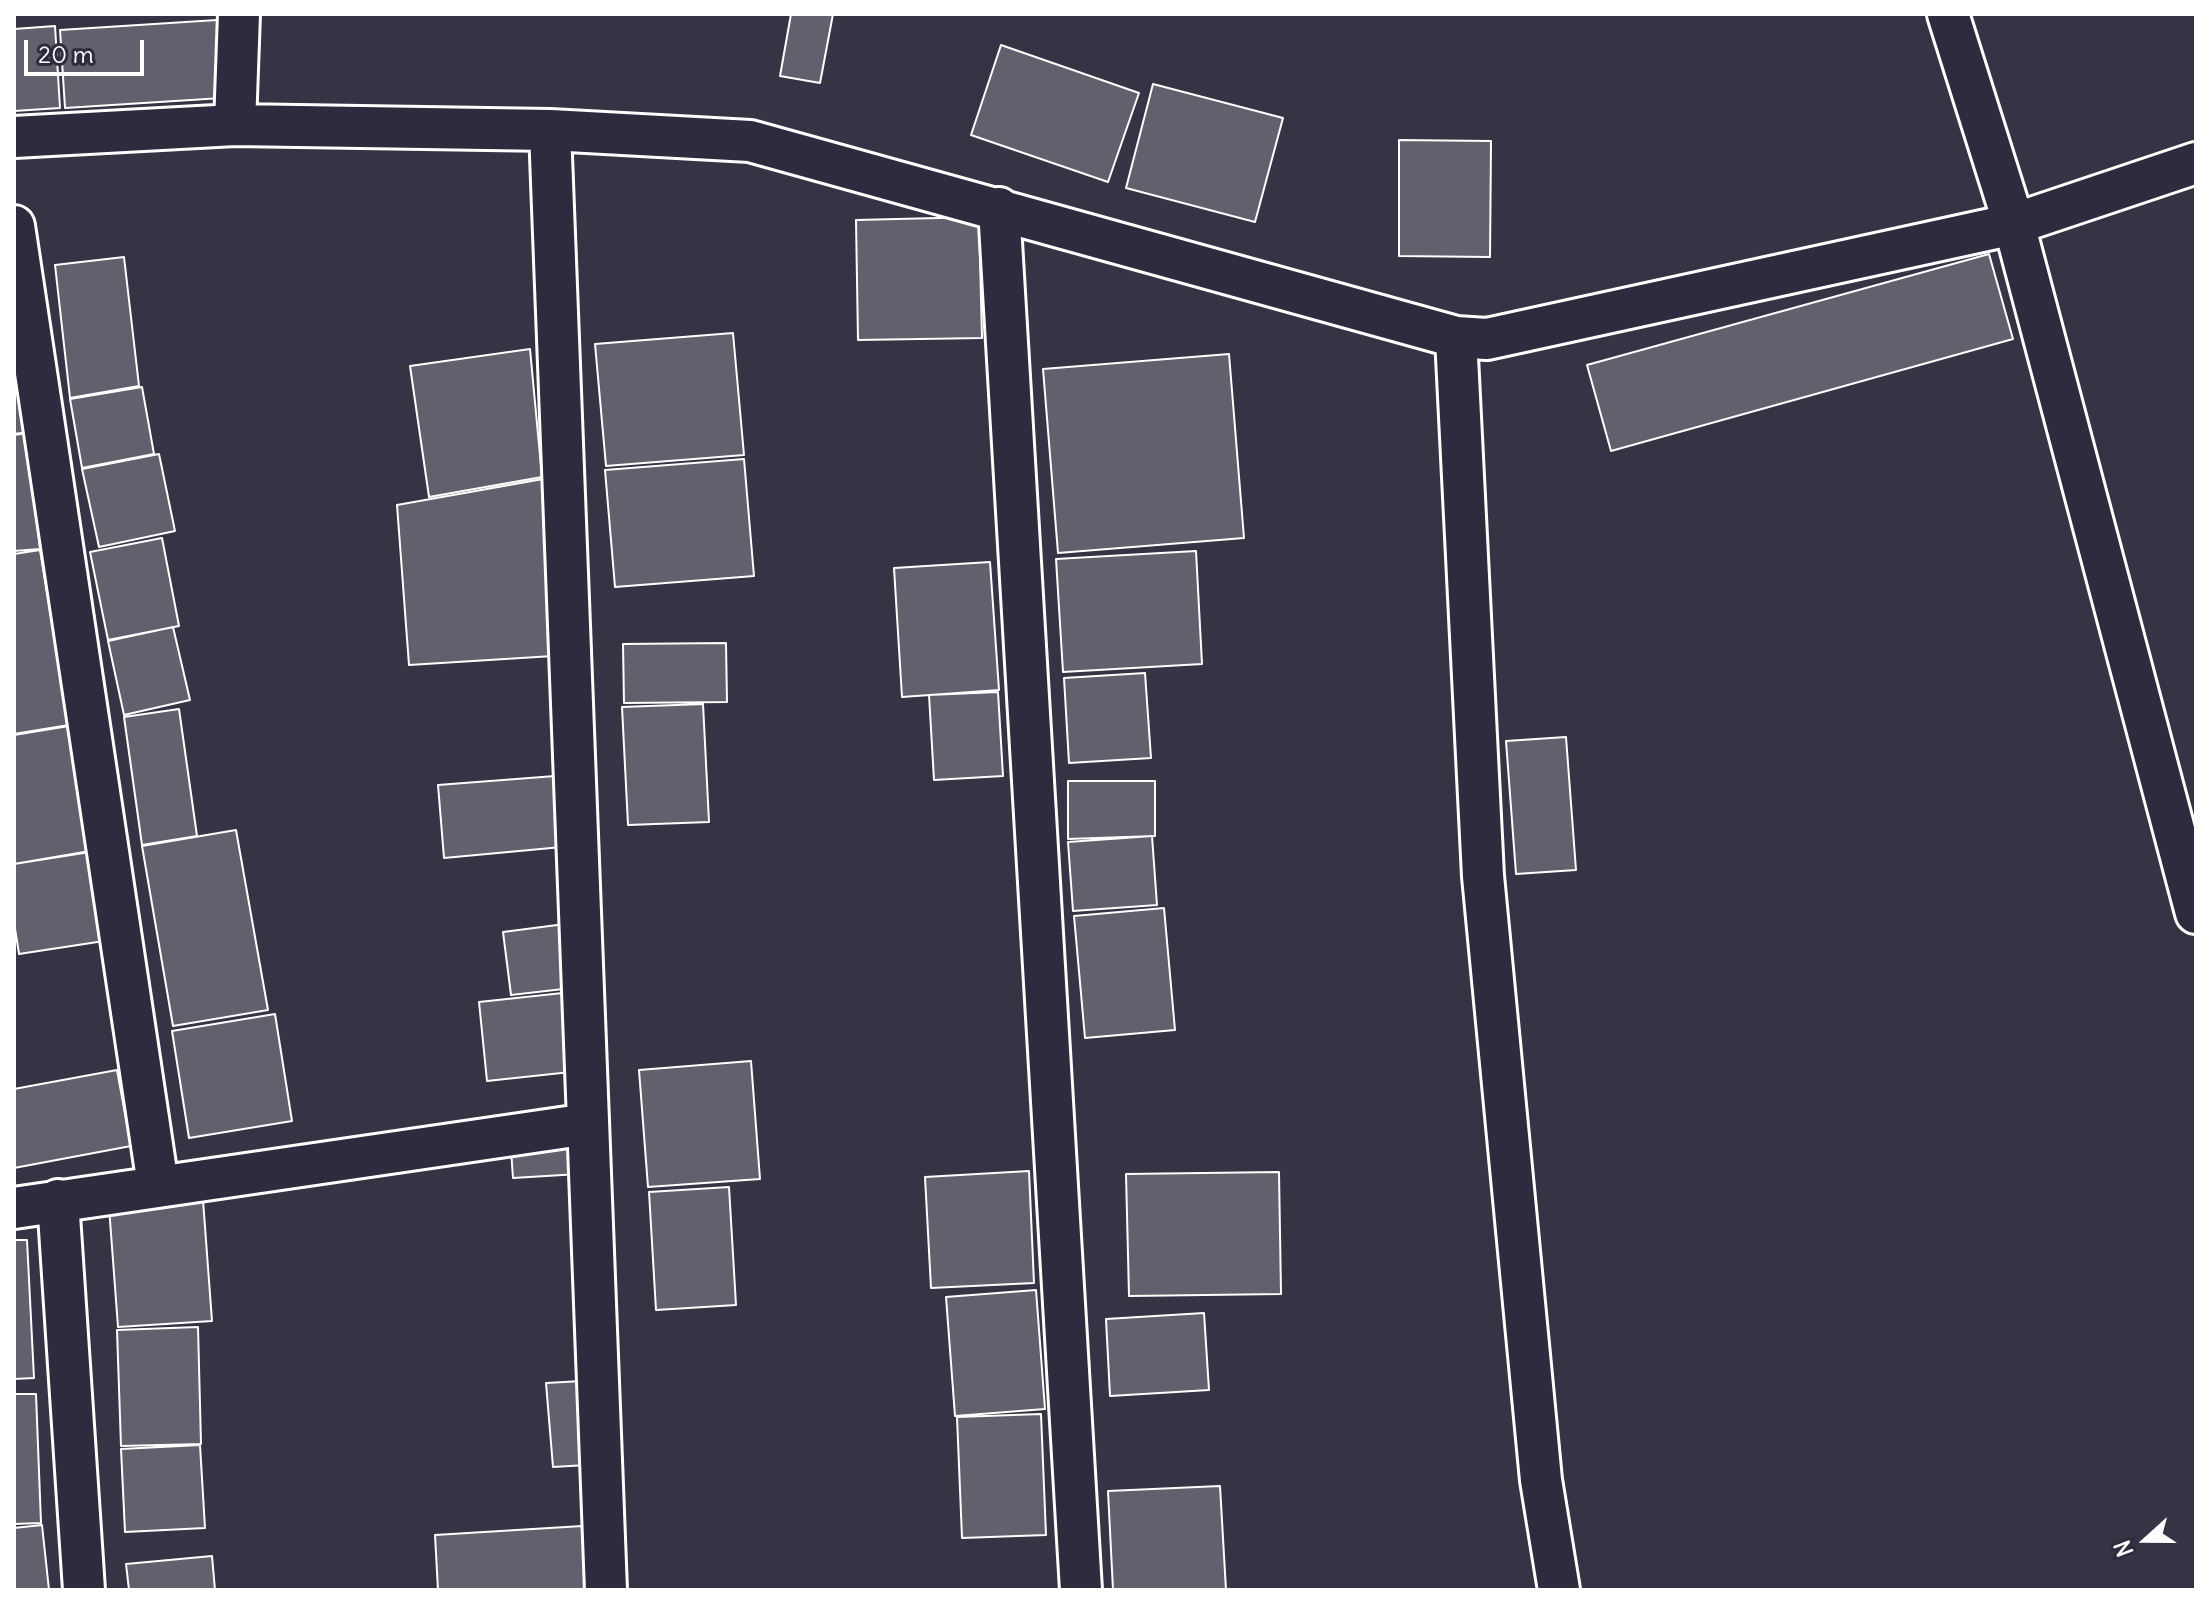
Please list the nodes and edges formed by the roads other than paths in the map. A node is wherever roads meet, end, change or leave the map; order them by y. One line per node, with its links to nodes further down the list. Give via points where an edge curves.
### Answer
1 (239, 14): 3 (street)
2 (1948, 14): 8 (street)
3 (235, 125): 4 (street); 5 (street)
4 (550, 130): 7 (street, via 750,141); 12 (street)
5 (14, 137)
6 (2196, 163): 8 (street)
7 (999, 208): 10 (street); 18 (street)
8 (2014, 224): 10 (street, via 1487,339); 11 (street)
9 (14, 226): 13 (street)
10 (1456, 337): 19 (street, via 1483,876 1541,1480)
11 (2196, 913)
12 (588, 1124): 13 (street); 17 (street)
13 (158, 1185): 14 (street)
14 (58, 1200): 15 (street); 16 (street)
15 (14, 1208)
16 (84, 1590)
17 (606, 1590)
18 (1081, 1590)
19 (1559, 1590)

